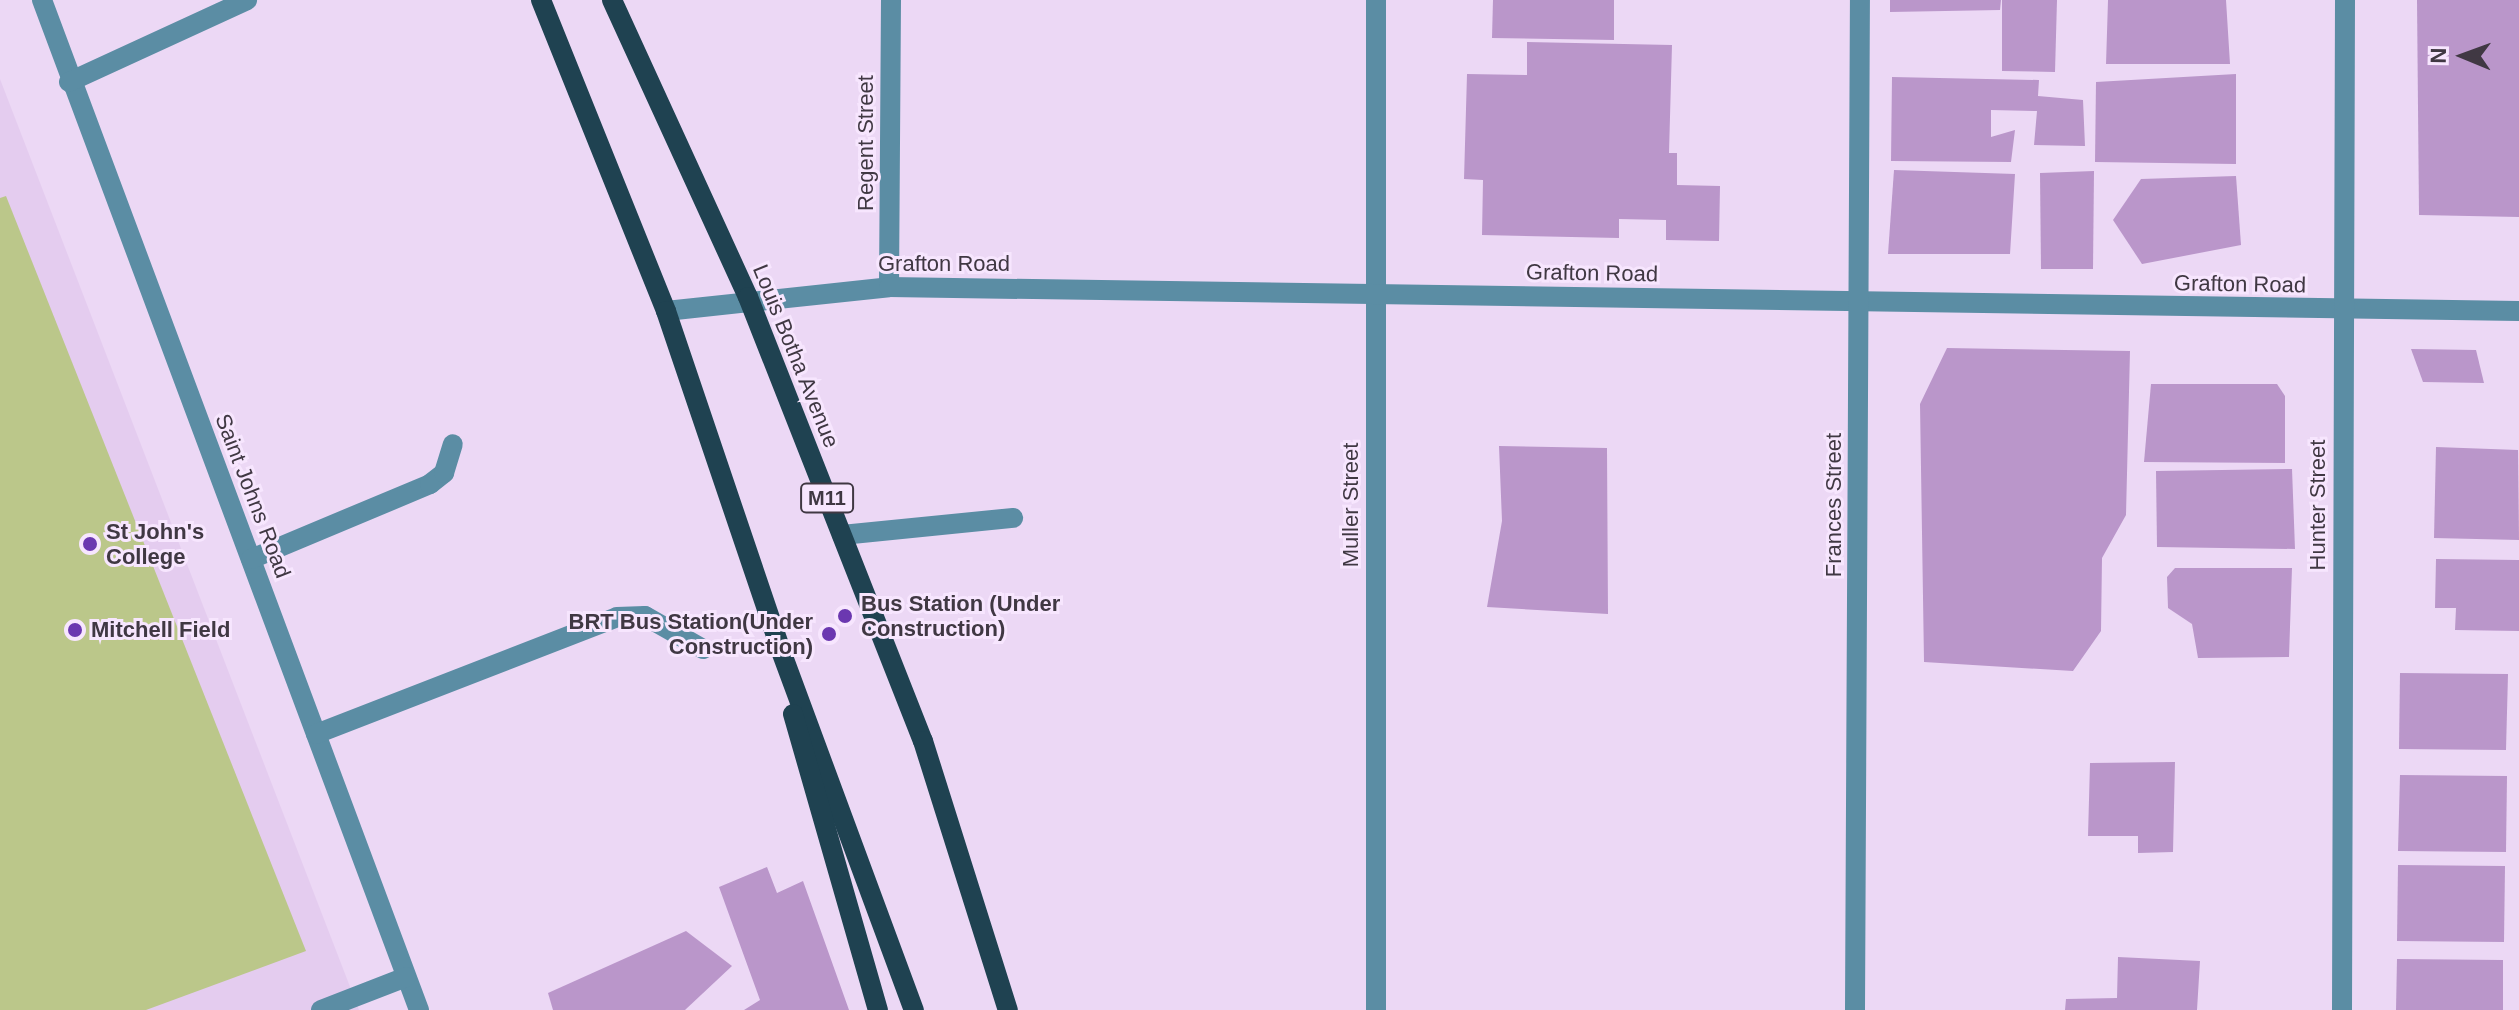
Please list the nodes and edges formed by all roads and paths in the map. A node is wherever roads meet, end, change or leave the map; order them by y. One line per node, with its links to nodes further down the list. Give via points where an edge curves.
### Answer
1 (42, 0): 9 (street, Saint Johns Road)
2 (247, 0): 9 (street)
3 (541, 0): 15 (main road)
4 (612, 0): 12 (main road, Louis Botha Avenue / M11)
5 (891, 0): 10 (street, Regent Street)
6 (1376, 0): 11 (street, Muller Street)
7 (1860, 0): 13 (street, Frances Street)
8 (2345, 0): 14 (street, Hunter Street)
9 (69, 82): 20 (street, Saint Johns Road)
10 (889, 287): 11 (street, Grafton Road); 12 (street, Grafton Road)
11 (1374, 291): 13 (street, Grafton Road); 30 (street, Muller Street)
12 (748, 297): 15 (street, Grafton Road); 19 (main road, Louis Botha Avenue / M11)
13 (1859, 303): 14 (street, Grafton Road); 31 (street, Frances Street)
14 (2342, 309): 16 (street, Grafton Road); 32 (street, Hunter Street)
15 (666, 311): 22 (main road)
16 (2519, 311)
17 (453, 444): 20 (street, via 444,473 430,484)
18 (1013, 518): 19 (street)
19 (842, 535): 29 (main road, Louis Botha Avenue / M11, via 923,741)
20 (251, 559): 23 (street, Saint Johns Road)
21 (703, 649): 23 (street, via 645,616 617,617)
22 (781, 651): 27 (main road, via 807,780); 28 (main road)
23 (316, 734): 24 (street, Saint Johns Road)
24 (406, 977): 25 (street); 26 (street, Saint Johns Road)
25 (321, 1010)
26 (419, 1010)
27 (878, 1010)
28 (914, 1010)
29 (1008, 1010)
30 (1376, 1010)
31 (1855, 1010)
32 (2342, 1010)

